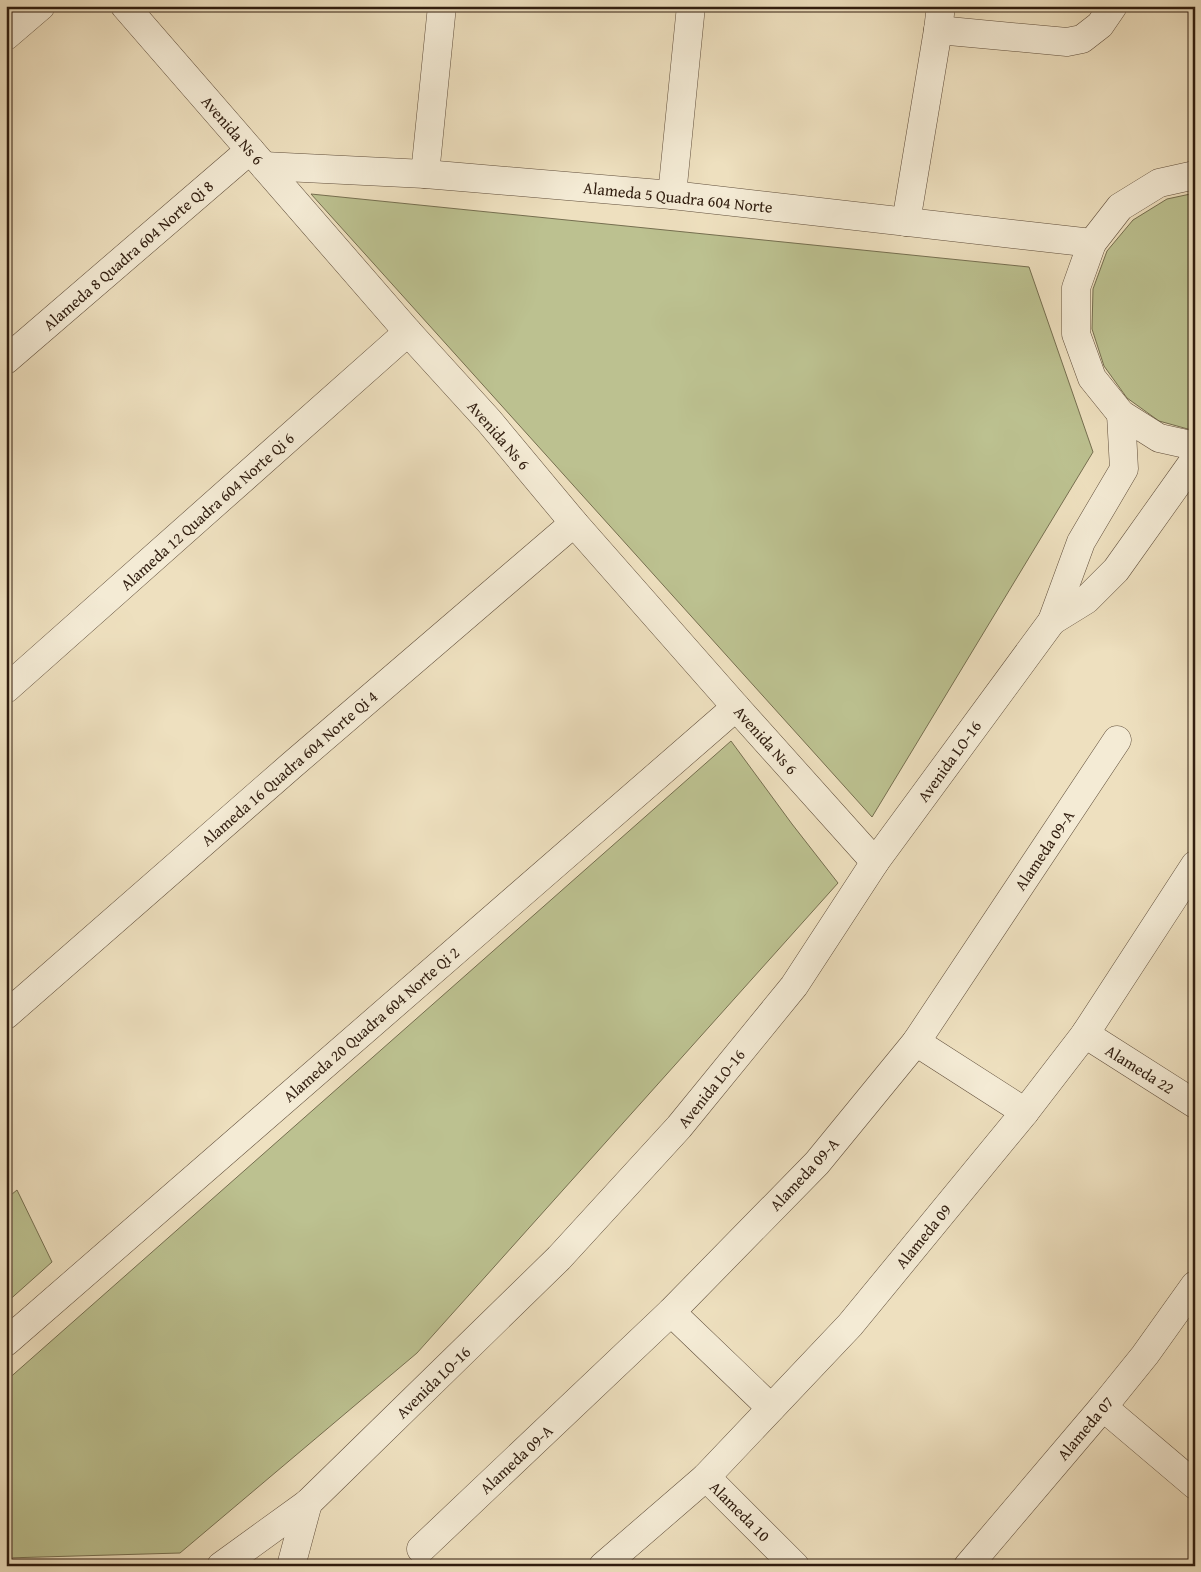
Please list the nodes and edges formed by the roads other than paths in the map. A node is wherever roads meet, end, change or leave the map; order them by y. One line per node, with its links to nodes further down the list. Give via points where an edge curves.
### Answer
1 (41, 6): 7 (street)
2 (125, 6): 8 (street, Avenida Ns 6)
3 (442, 6): 9 (street)
4 (691, 6): 11 (street)
5 (1107, 15): 6 (street, via 1082,39 1067,42)
6 (940, 18): 12 (street)
7 (6, 36)
8 (257, 158): 9 (street, Alameda 5 Quadra 604 Norte); 14 (street, Avenida Ns 6); 15 (street, Alameda 8 Quadra 604 Norte Qi 8)
9 (425, 174): 11 (street, Alameda 5 Quadra 604 Norte)
10 (1195, 174): 13 (street, via 1159,182 1120,207)
11 (672, 195): 12 (street, Alameda 5 Quadra 604 Norte)
12 (906, 222): 13 (street, Alameda 5 Quadra 604 Norte)
13 (1092, 243): 16 (street, via 1076,288 1076,334 1092,378)
14 (408, 332): 19 (street, Avenida Ns 6); 21 (street, Alameda 12 Quadra 604 Norte Qi 6)
15 (6, 360)
16 (1121, 414): 17 (street, via 1159,438); 20 (street, Avenida LO-16, via 1124,469 1081,542)
17 (1195, 446)
18 (1195, 459): 20 (street, Avenida LO-16, via 1116,570 1086,600)
19 (574, 522): 22 (street, Avenida Ns 6); 26 (street, Alameda 16 Quadra 604 Norte Qi 4)
20 (1052, 621): 24 (street, Avenida LO-16)
21 (6, 690)
22 (736, 707): 24 (street, Avenida Ns 6); 33 (street, Alameda 20 Quadra 604 Norte Qi 2)
23 (1117, 740): 28 (street, Alameda 09-A)
24 (875, 862): 38 (street, Avenida LO-16, via 794,986 679,1127 559,1258)
25 (1195, 865): 27 (street, Alameda 09)
26 (6, 1015)
27 (1085, 1034): 29 (street, Alameda 22); 30 (street, Alameda 09)
28 (916, 1042): 30 (street); 32 (street, Alameda 09-A, via 817,1163)
29 (1195, 1104)
30 (1024, 1112): 35 (street, Alameda 09, via 850,1325)
31 (1195, 1285): 34 (street, Alameda 07)
32 (671, 1312): 35 (street); 39 (street, Alameda 09-A)
33 (6, 1342)
34 (1102, 1407): 37 (street); 44 (street, Alameda 07)
35 (771, 1408): 36 (street, Alameda 09)
36 (706, 1478): 42 (street, Alameda 09); 43 (street, Alameda 10)
37 (1195, 1485)
38 (308, 1503): 40 (street, Avenida LO-16); 41 (street)
39 (421, 1549)
40 (221, 1566)
41 (291, 1566)
42 (603, 1566)
43 (795, 1566)
44 (968, 1566)

